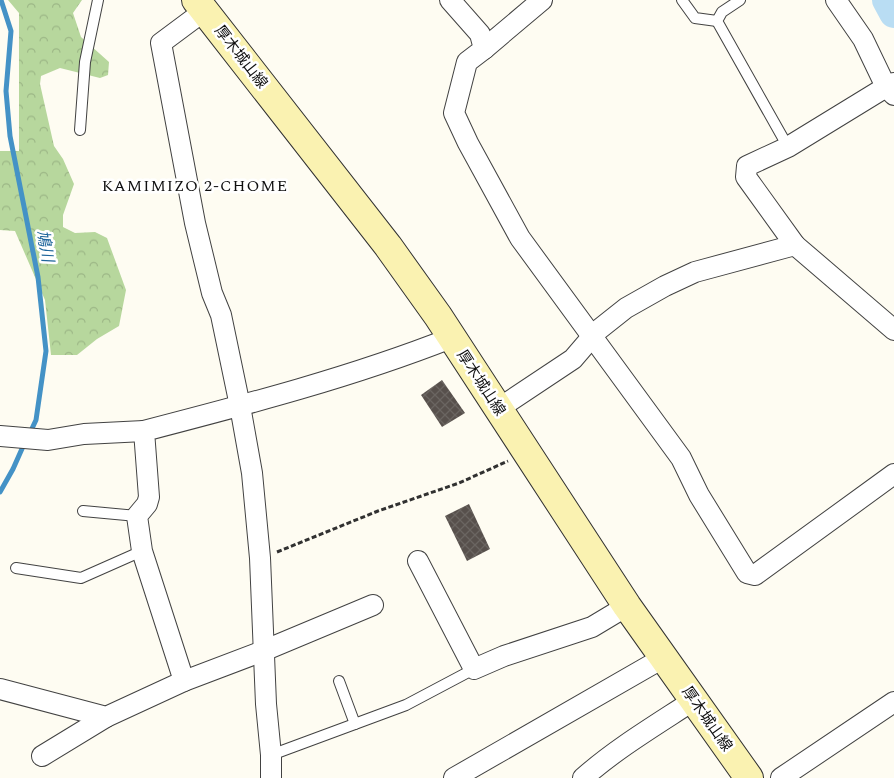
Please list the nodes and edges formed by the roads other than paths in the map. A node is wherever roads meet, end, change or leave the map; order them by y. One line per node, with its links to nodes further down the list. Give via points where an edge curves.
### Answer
1 (98, 0): 11 (lane, via 85,62)
2 (450, 0): 9 (street, via 480,34)
3 (542, 0): 9 (street)
4 (682, 0): 8 (lane, via 695,18)
5 (740, 0): 8 (lane, via 722,12)
6 (836, 0): 10 (street)
7 (200, 5): 16 (main road, 厚木城山線, via 369,219); 17 (street, via 160,44 195,223 212,294 221,315)
8 (717, 21): 12 (lane)
9 (484, 49): 15 (street, via 467,62 454,113 520,238)
10 (891, 88): 12 (street)
11 (80, 130)
12 (788, 147): 13 (street, via 747,166 746,177)
13 (795, 246): 14 (street); 15 (street, via 695,272 626,308)
14 (893, 327)
15 (590, 336): 18 (street, via 573,359); 21 (street, via 681,458 699,496 747,573 755,575)
16 (452, 338): 17 (street); 18 (main road, 厚木城山線)
17 (240, 406): 19 (street); 29 (street, via 252,473)
18 (498, 409): 28 (main road, 厚木城山線)
19 (144, 431): 20 (street, via 84,434 48,440); 23 (street, via 149,497)
20 (3, 436)
21 (894, 474)
22 (84, 511): 23 (lane)
23 (137, 516): 24 (street)
24 (142, 551): 26 (lane, via 81,578); 32 (street)
25 (418, 562): 31 (street)
26 (16, 568)
27 (373, 605): 29 (street)
28 (627, 606): 30 (main road, 厚木城山線); 31 (street, via 592,627)
29 (264, 651): 32 (street); 39 (street)
30 (663, 658): 35 (main road, 厚木城山線); 42 (street)
31 (474, 669): 38 (lane, via 406,705)
32 (184, 681): 37 (street)
33 (340, 681): 38 (lane)
34 (0, 689): 37 (street)
35 (694, 700): 43 (street, via 640,735); 44 (main road, 厚木城山線)
36 (894, 702): 45 (street)
37 (106, 717): 40 (street)
38 (356, 724): 39 (lane)
39 (271, 755): 41 (street)
40 (42, 756)
41 (271, 778)
42 (454, 778)
43 (584, 778)
44 (749, 778)
45 (781, 778)

